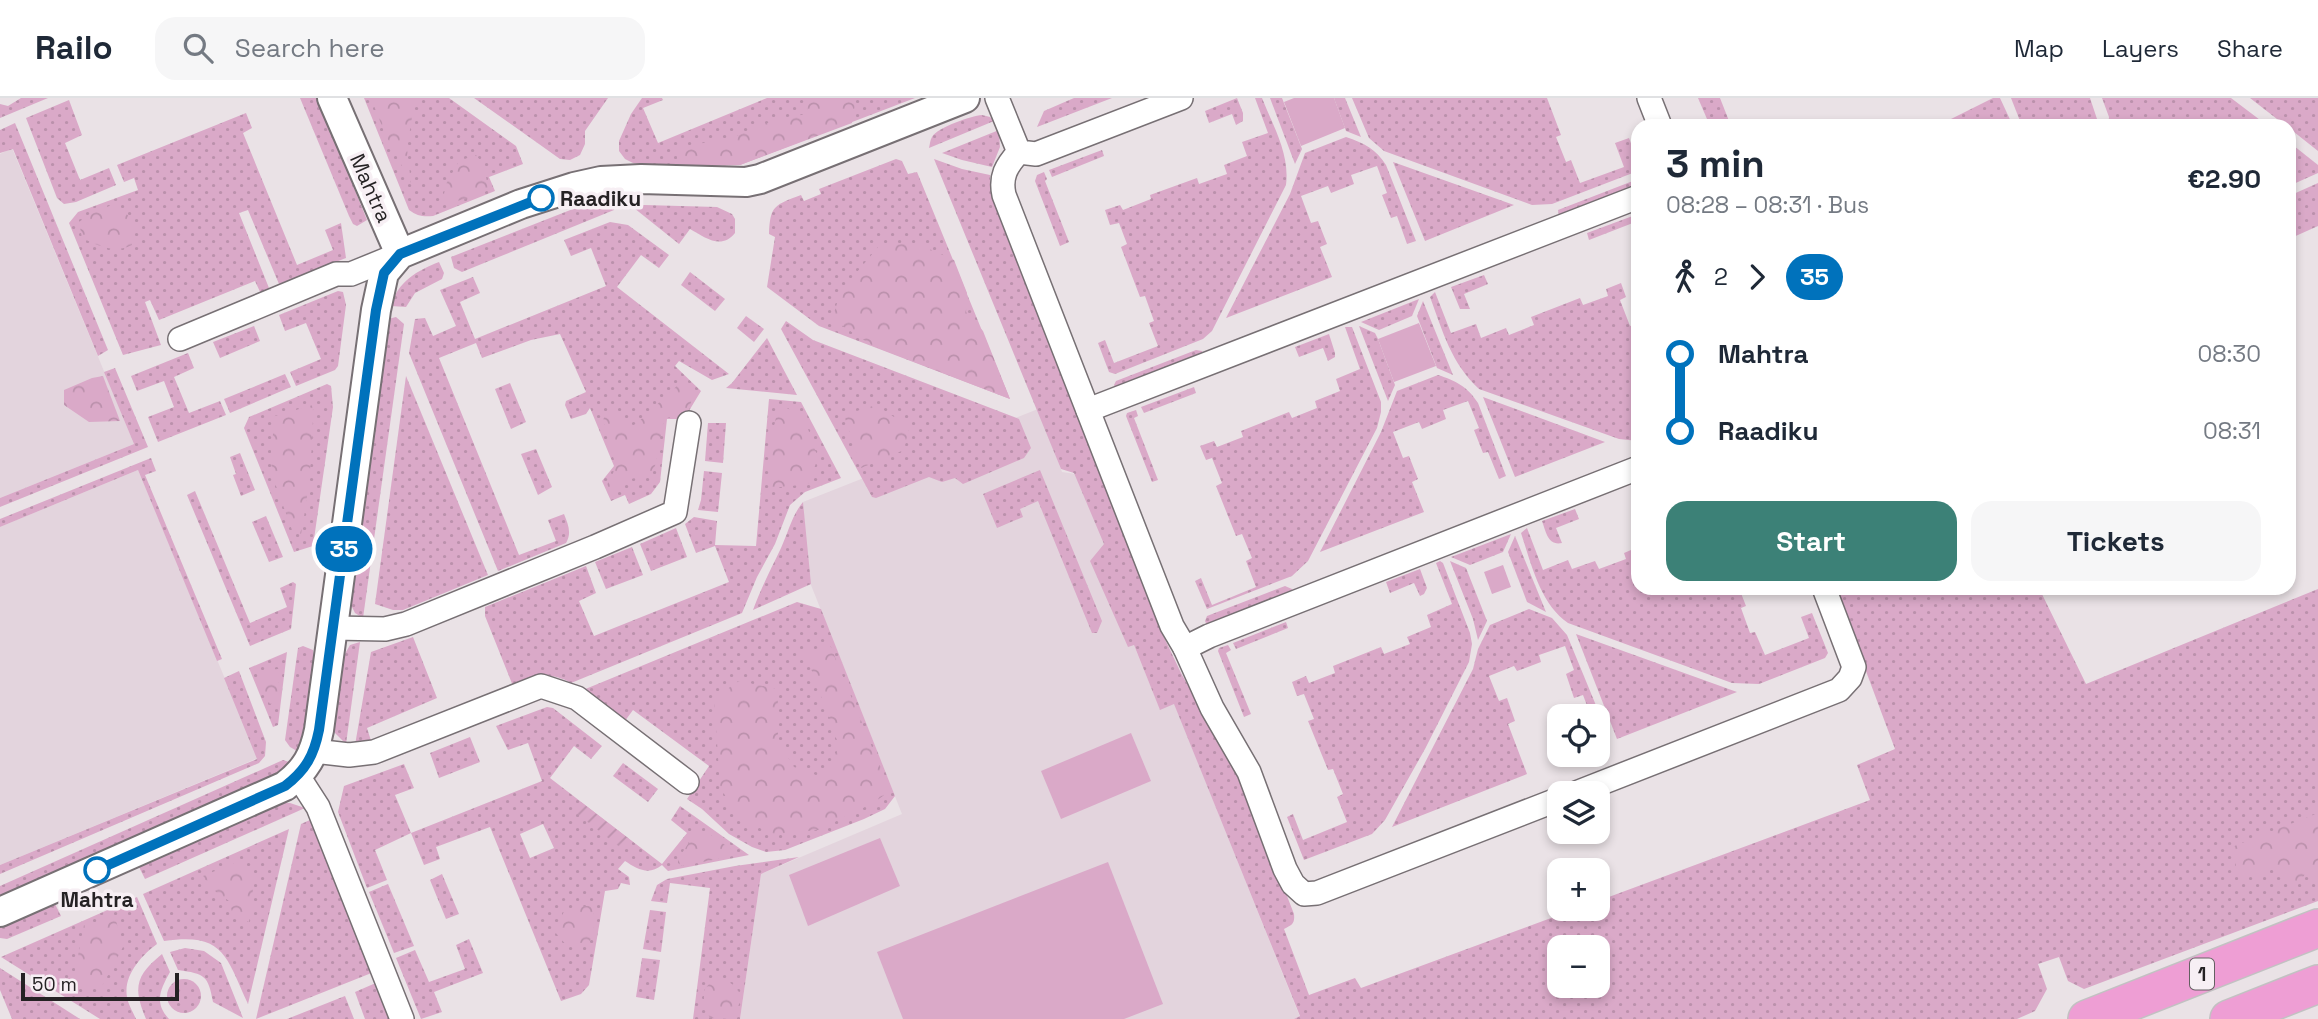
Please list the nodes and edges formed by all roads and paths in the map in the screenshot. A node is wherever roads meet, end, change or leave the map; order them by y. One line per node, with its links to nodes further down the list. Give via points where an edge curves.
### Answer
1 (332, 98): 9 (street, Mahtra)
2 (965, 98): 9 (street, via 760,179 601,181 521,204)
3 (997, 98): 7 (street)
4 (1181, 98): 7 (street, via 1036,154)
5 (1649, 98): 6 (street)
6 (1657, 119)
7 (1019, 152): 11 (street, via 1002,177 1004,195)
8 (1631, 200): 11 (street)
9 (400, 254): 10 (street, via 351,274 335,274); 15 (street, via 384,273 376,310)
10 (180, 339)
11 (1088, 410): 16 (street, via 1172,626)
12 (689, 423): 15 (street, via 675,512 406,624 386,629)
13 (1631, 471): 16 (street)
14 (1827, 595): 19 (street, via 1854,667 1839,691)
15 (334, 628): 17 (street)
16 (1185, 648): 21 (street, via 1212,708 1249,772 1285,869 1304,894 1317,894)
17 (314, 751): 18 (street); 20 (street, via 374,752 541,685 577,698)
18 (298, 776): 22 (street, via 274,791); 25 (street, via 318,807)
19 (1607, 781)
20 (687, 782)
21 (1547, 804)
22 (0, 912)
23 (2318, 928): 26 (highway, 1)
24 (2318, 984): 27 (highway)
25 (402, 1019)
26 (2087, 1019)
27 (2229, 1019)

